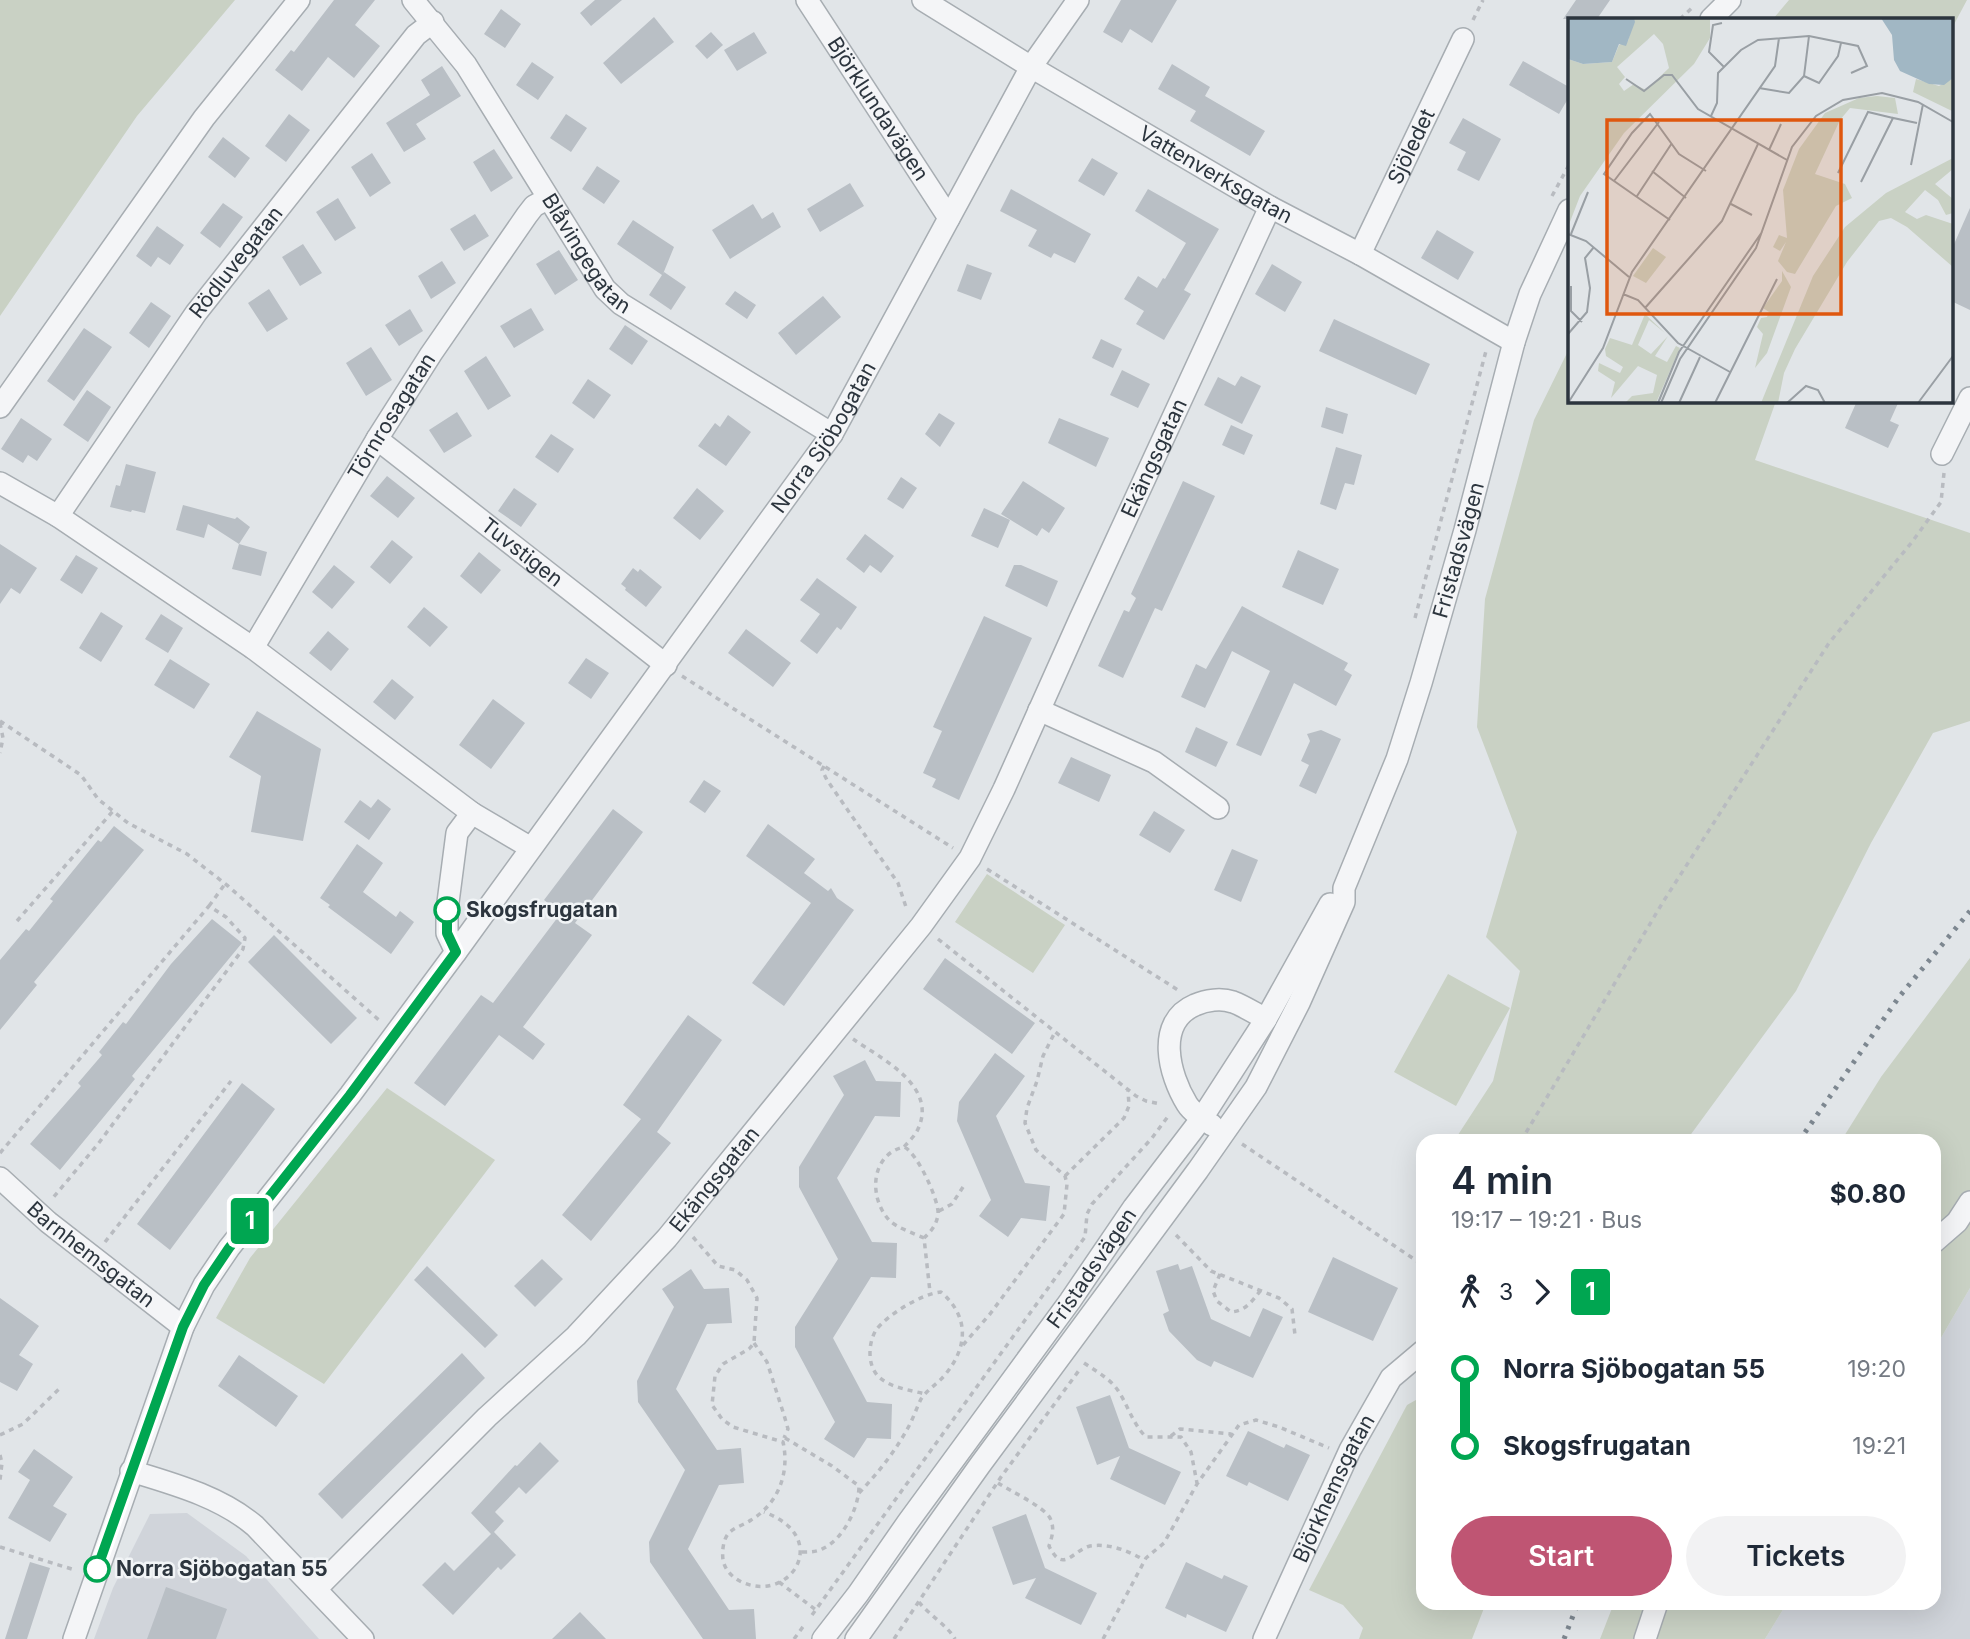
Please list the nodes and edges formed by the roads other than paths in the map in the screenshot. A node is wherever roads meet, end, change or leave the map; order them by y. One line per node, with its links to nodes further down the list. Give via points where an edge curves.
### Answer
1 (299, 0): 18 (street, via 204,118)
2 (413, 0): 8 (street, Blåvingegatan)
3 (807, 0): 14 (street, Björklundavägen)
4 (923, 0): 10 (street, Vattenverksgatan)
5 (1078, 0): 10 (street, Norra Sjöbogatan)
6 (1730, 0): 7 (street)
7 (1712, 18)
8 (433, 22): 11 (street, Blåvingegatan, via 466,65); 23 (street, Rödluvegatan, via 416,35 195,313)
9 (1463, 39): 15 (street, Sjöledet)
10 (1031, 67): 12 (street, Vattenverksgatan); 14 (street, Norra Sjöbogatan)
11 (547, 199): 19 (street, Blåvingegatan, via 605,289 621,304); 20 (street, Törnrosagatan, via 527,215)
12 (1270, 207): 15 (street, Vattenverksgatan); 26 (street, Ekängsgatan)
13 (1568, 212): 16 (street, Fristadsvägen, via 1530,294)
14 (949, 218): 19 (street, Norra Sjöbogatan)
15 (1360, 254): 16 (street, Vattenverksgatan)
16 (1514, 342): 30 (street, Fristadsvägen, via 1421,683 1397,759)
17 (1970, 398): 21 (street)
18 (0, 407)
19 (832, 433): 25 (street, Norra Sjöbogatan)
20 (377, 439): 24 (street, Törnrosagatan); 25 (street, Tuvstigen)
21 (1942, 454)
22 (0, 483): 23 (street)
23 (58, 516): 24 (street)
24 (253, 648): 28 (street)
25 (666, 665): 29 (street, Norra Sjöbogatan)
26 (1039, 710): 27 (street, via 1154,762); 41 (street, Ekängsgatan, via 970,858 922,926 681,1221 576,1336 487,1417)
27 (1218, 808)
28 (472, 813): 29 (street); 31 (street, via 457,833 451,875 447,933)
29 (531, 848): 31 (street, Norra Sjöbogatan)
30 (1344, 888): 32 (street, Fristadsvägen, via 1332,899); 34 (street, Fristadsvägen, via 1343,902 1299,1003 1256,1087)
31 (456, 952): 38 (street, Norra Sjöbogatan, via 229,1248)
32 (1266, 1019): 33 (street, Fristadsvägen); 33 (street, via 1233,1002 1212,1001 1191,1006 1175,1022 1168,1046 1178,1104 1187,1105)
33 (1202, 1118): 34 (street); 45 (street, Fristadsvägen)
34 (1224, 1133): 46 (street, Fristadsvägen)
35 (0, 1178): 38 (street, Barnhemsgatan)
36 (1970, 1202): 37 (street)
37 (1941, 1236)
38 (183, 1327): 40 (street, Norra Sjöbogatan)
39 (1416, 1357): 47 (street, Björkhemsgatan, via 1391,1378 1347,1456)
40 (131, 1471): 41 (street, via 237,1512); 43 (street, Norra Sjöbogatan)
41 (316, 1589): 44 (street)
42 (1655, 1610): 48 (street)
43 (74, 1639)
44 (363, 1639)
45 (823, 1639)
46 (856, 1639)
47 (1264, 1639)
48 (1645, 1639)

